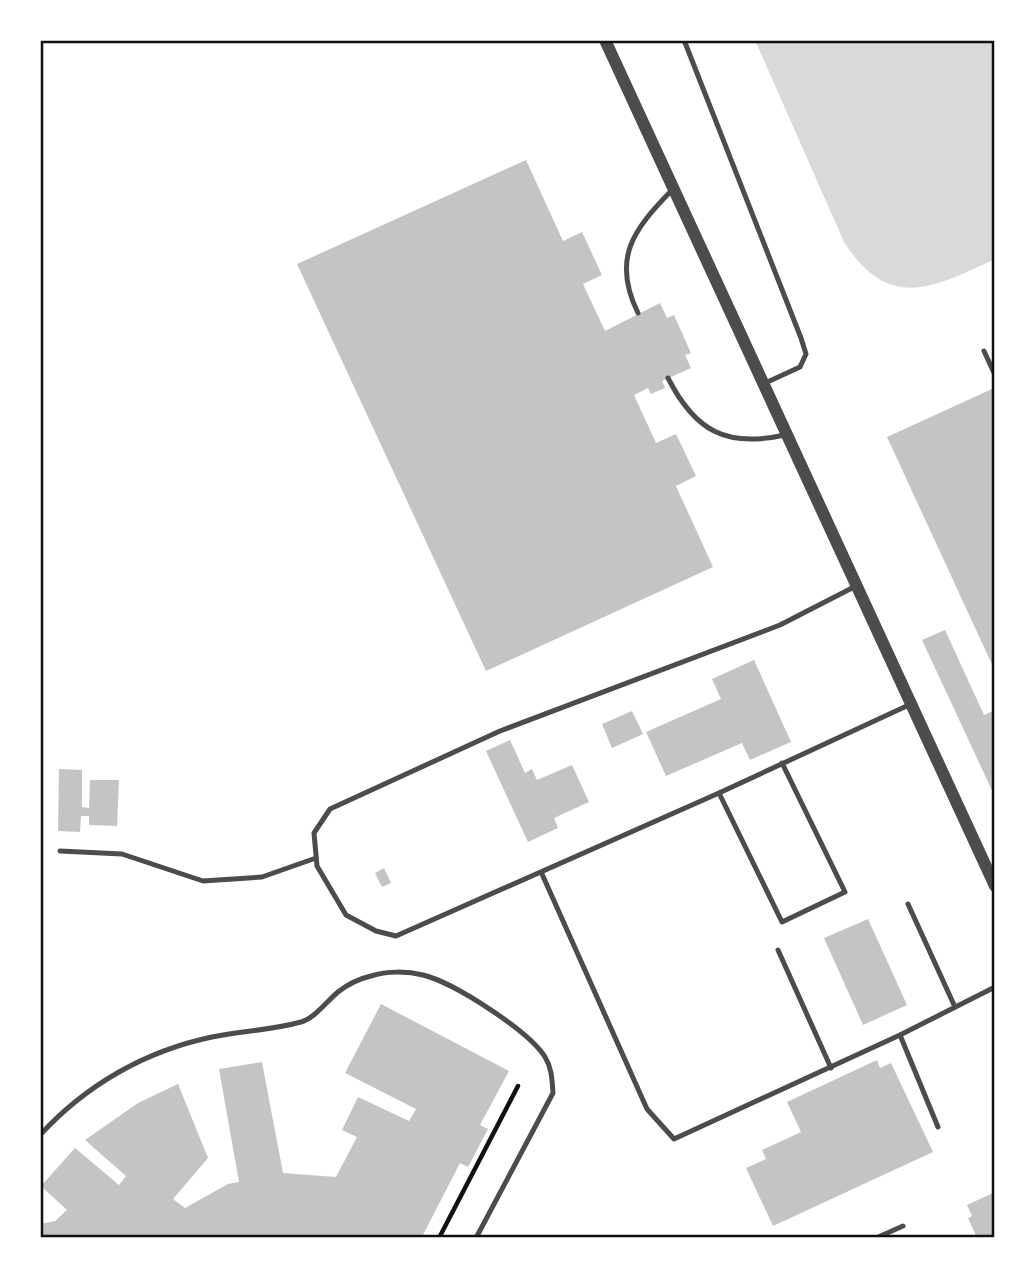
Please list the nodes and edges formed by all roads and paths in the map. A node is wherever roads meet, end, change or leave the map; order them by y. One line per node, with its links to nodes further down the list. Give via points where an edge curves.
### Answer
1 (605, 40): 3 (street)
2 (684, 40): 8 (lane, via 806,354 800,367)
3 (673, 189): 4 (lane, via 640,225 628,254 628,287); 8 (street)
4 (638, 313)
5 (984, 351): 6 (lane)
6 (995, 375)
7 (668, 378): 9 (lane, via 691,415 710,429 743,439)
8 (763, 384): 9 (street)
9 (786, 435): 10 (street)
10 (856, 586): 11 (street); 15 (lane, via 780,625 500,731 330,809 314,833)
11 (911, 704): 12 (lane); 17 (street)
12 (782, 763): 13 (lane); 13 (lane, via 845,892 782,922)
13 (719, 793): 16 (lane)
14 (60, 851): 15 (lane, via 122,854 203,881 262,877)
15 (316, 858): 16 (lane, via 346,915 396,936)
16 (542, 874): 23 (lane, via 647,1110 674,1139)
17 (995, 886)
18 (908, 904): 21 (lane)
19 (778, 950): 23 (lane)
20 (995, 987): 21 (lane)
21 (956, 1007): 22 (lane)
22 (900, 1035): 23 (lane); 25 (lane)
23 (831, 1068)
24 (518, 1086): 28 (path)
25 (938, 1127)
26 (40, 1135): 29 (lane, via 80,1097 141,1059 213,1037 305,1021 355,981 374,974 423,975 455,989 520,1031 546,1058 551,1073 552,1093)
27 (903, 1226): 30 (lane)
28 (439, 1238)
29 (476, 1238)
30 (876, 1238)

